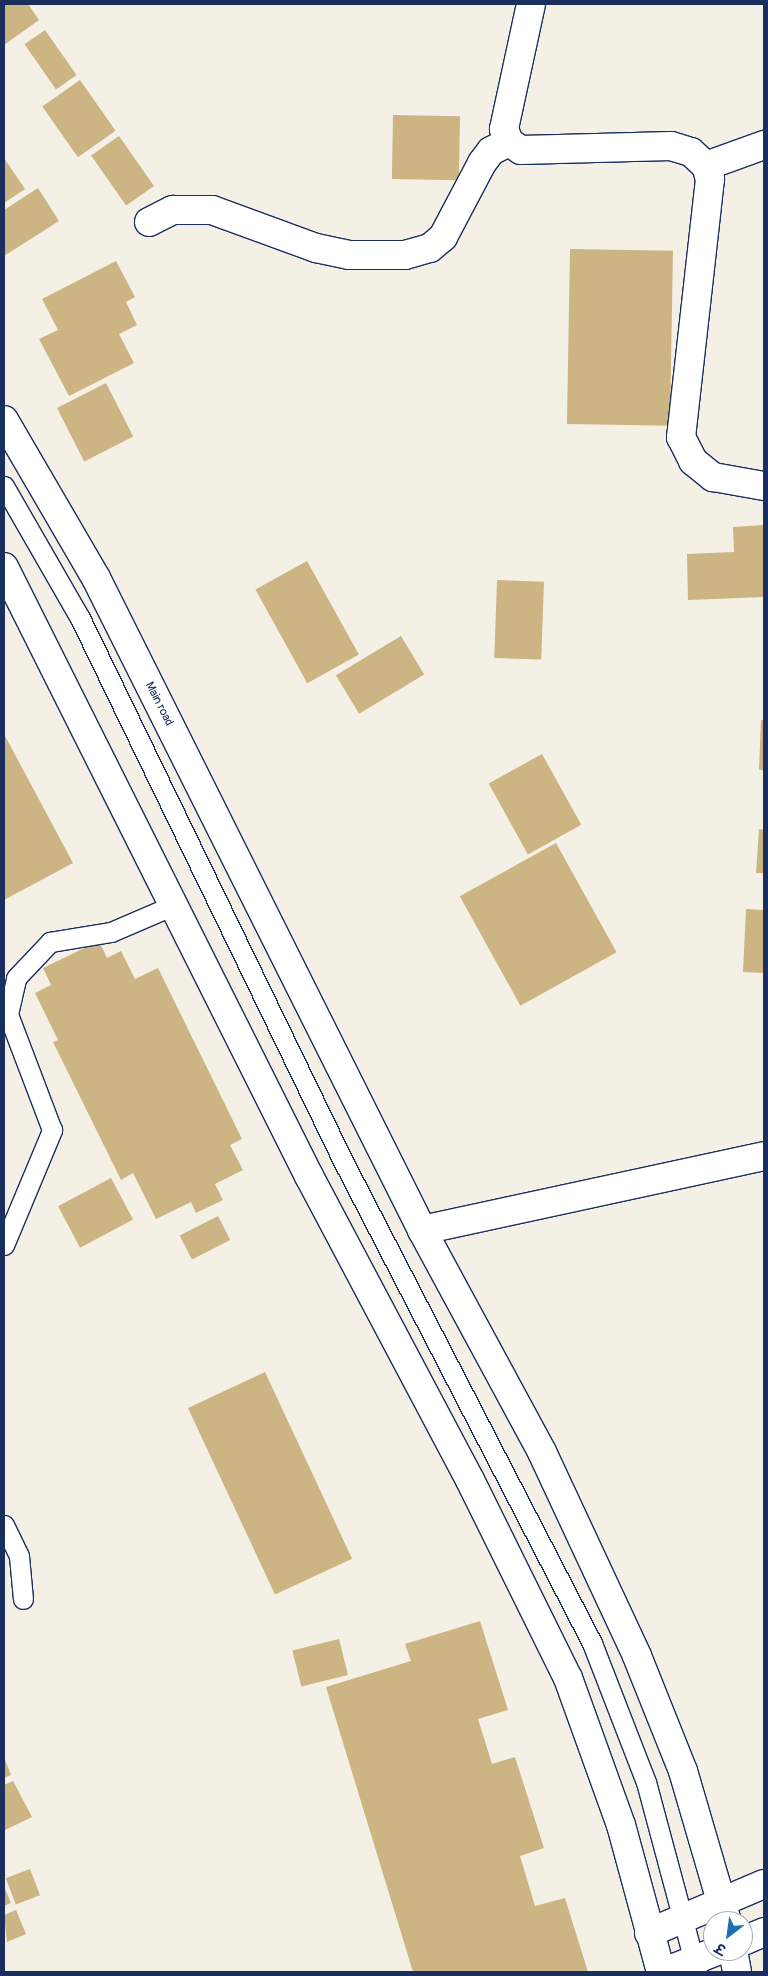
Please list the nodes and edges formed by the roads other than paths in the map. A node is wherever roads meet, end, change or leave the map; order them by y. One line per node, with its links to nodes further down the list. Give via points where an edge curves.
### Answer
1 (531, 4): 2 (main road, via 504,129)
2 (509, 142): 4 (main road, via 521,150 670,146 691,152); 5 (main road, via 491,151 482,163 443,237 430,248 406,255 349,255 316,248 212,210 173,210)
3 (764, 145): 4 (main road)
4 (706, 166): 8 (main road, via 710,178 681,437 693,460 713,477)
5 (149, 222)
6 (4, 420): 12 (main road, Main road, via 96,578)
7 (4, 486): 20 (lane, via 80,618 343,1161 592,1643 646,1782)
8 (764, 486)
9 (4, 567): 10 (main road)
10 (174, 905): 13 (lane, via 111,932 50,942 16,978 8,1014 52,1130); 21 (main road, via 568,1678 621,1825)
11 (764, 1156): 12 (main road)
12 (422, 1230): 17 (main road, Main road, via 542,1452 637,1656 683,1771)
13 (4, 1245)
14 (4, 1525): 15 (lane, via 19,1556)
15 (23, 1599)
16 (764, 1884): 18 (main road)
17 (725, 1911)
18 (726, 1911)
19 (703, 1915): 20 (main road)
20 (682, 1918): 21 (main road); 22 (lane)
21 (649, 1933): 23 (main road)
22 (702, 1961): 23 (main road)
23 (662, 1972)

